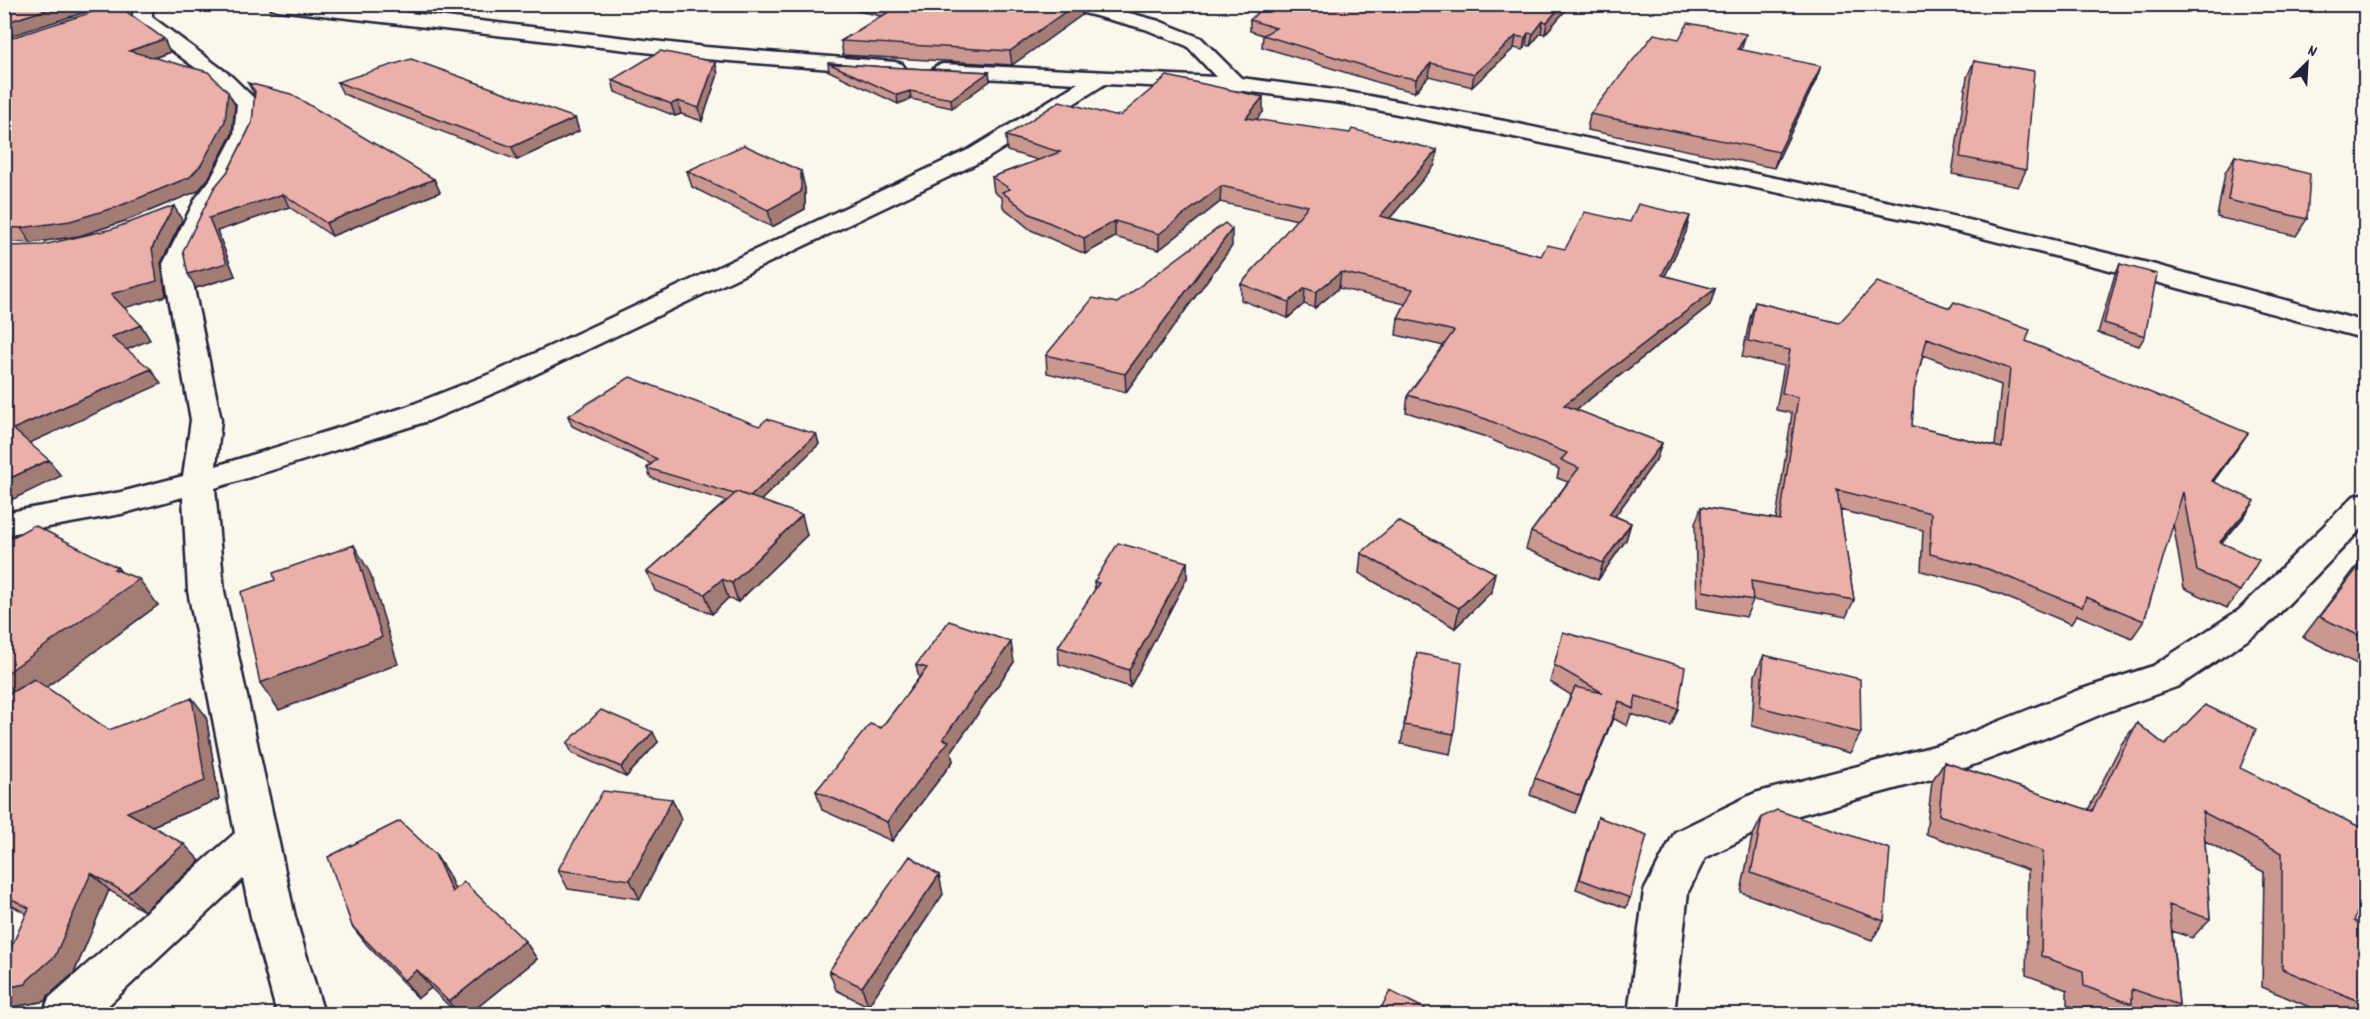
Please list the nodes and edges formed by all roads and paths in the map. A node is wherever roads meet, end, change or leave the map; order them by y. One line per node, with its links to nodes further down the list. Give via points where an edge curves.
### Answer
1 (278, 4): 4 (street, via 705,53)
2 (1072, 4): 5 (street, via 1152,25 1194,42)
3 (136, 6): 6 (street, via 142,8 142,19 223,79 248,103 245,135 221,183)
4 (1100, 78): 5 (street); 9 (street, via 978,154 505,378 417,414)
5 (1235, 84): 8 (street, via 1388,105 1923,216)
6 (208, 198): 7 (street); 9 (street, via 176,264 206,420)
7 (176, 211)
8 (2366, 331)
9 (198, 482): 11 (street, via 121,502); 12 (street, via 206,591)
10 (2366, 504): 15 (street, via 2252,619 2166,676 1946,759 1770,805 1690,845 1666,891)
11 (4, 524)
12 (257, 839): 13 (street); 14 (street, via 273,917)
13 (66, 1014)
14 (300, 1014)
15 (1651, 1014)

